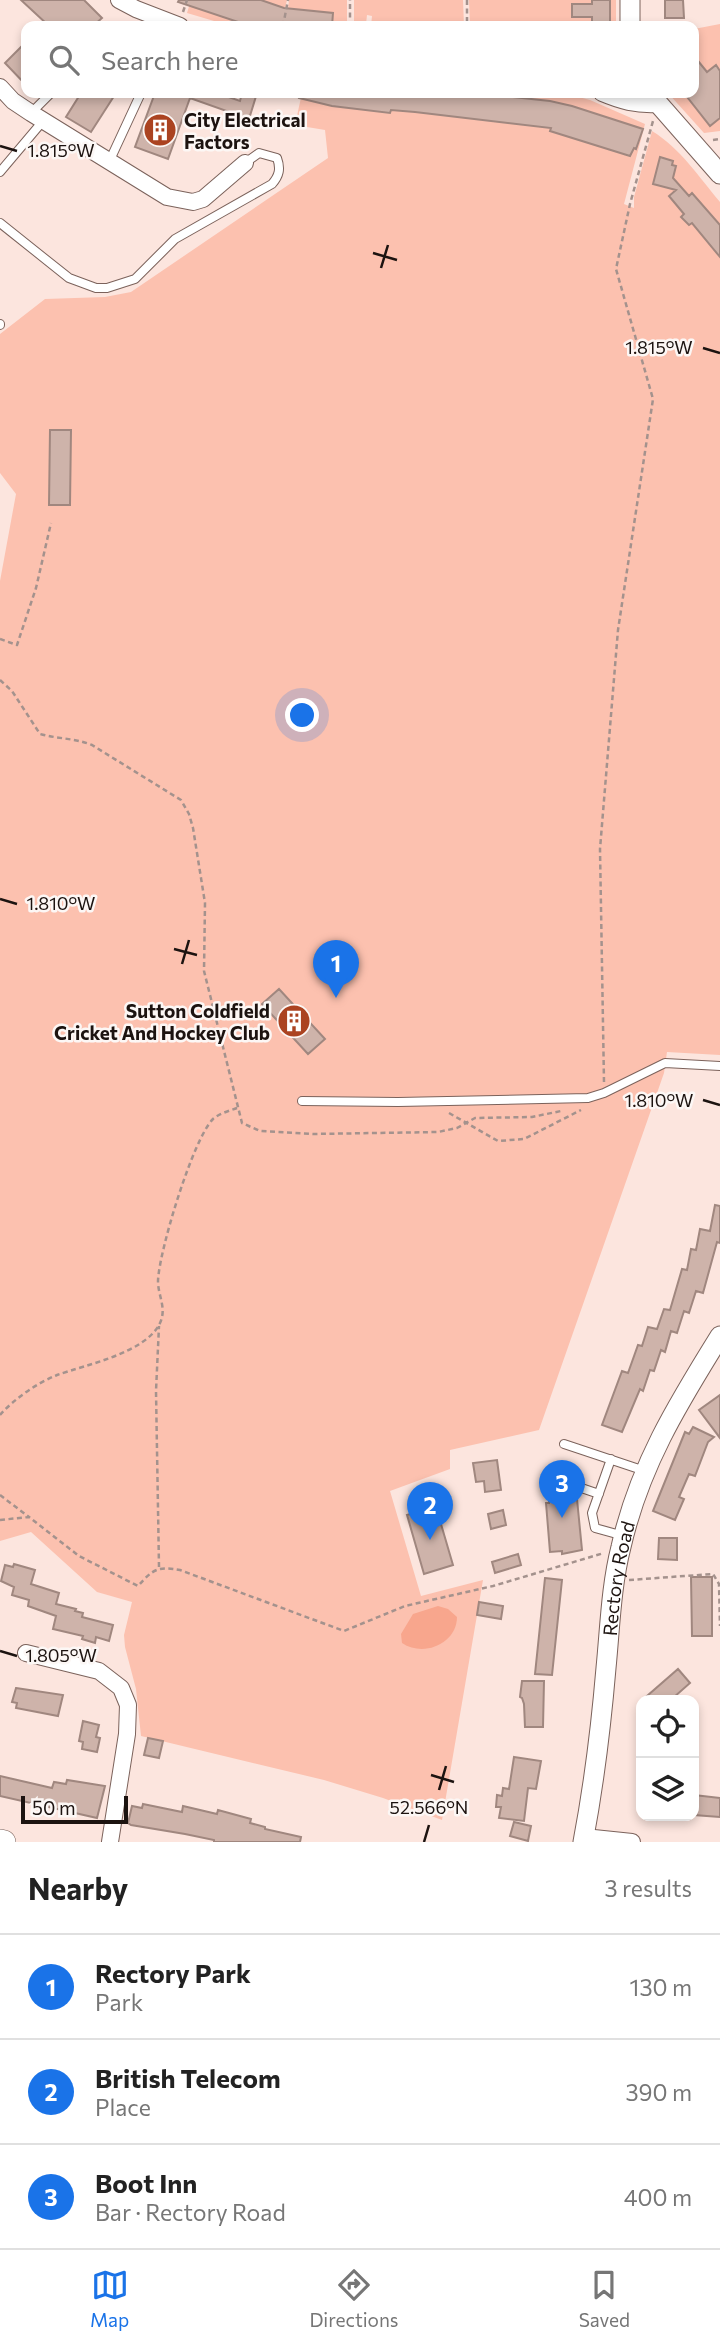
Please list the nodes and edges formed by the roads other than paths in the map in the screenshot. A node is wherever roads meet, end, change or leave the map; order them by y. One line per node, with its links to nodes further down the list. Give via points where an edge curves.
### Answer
1 (119, 0): 3 (street)
2 (630, 0): 4 (street)
3 (167, 21)
4 (630, 21)
5 (0, 87): 10 (street)
6 (48, 98): 10 (lane)
7 (139, 98): 11 (lane)
8 (614, 98): 9 (street, via 640,105)
9 (653, 99): 14 (street)
10 (37, 117): 11 (street); 13 (lane)
11 (109, 162): 12 (street, via 167,197 193,202 203,199)
12 (245, 163): 15 (lane, via 258,153 277,158 277,178 175,239 135,279 120,286 96,288 69,278)
13 (0, 173)
14 (720, 174)
15 (0, 223)
16 (720, 1066): 17 (lane, via 664,1063 588,1098)
17 (302, 1101)
18 (720, 1336): 21 (street, Rectory Road, via 675,1407)
19 (564, 1444): 20 (lane)
20 (611, 1459): 21 (lane); 23 (lane)
21 (645, 1471): 24 (street, Rectory Road)
22 (561, 1481): 23 (lane)
23 (599, 1494): 24 (lane, via 592,1513 595,1528)
24 (622, 1542): 26 (street, Rectory Road, via 597,1764)
25 (26, 1653): 27 (street, via 99,1671 125,1696 127,1734)
26 (583, 1840): 28 (street)
27 (110, 1842)
28 (632, 1842)

